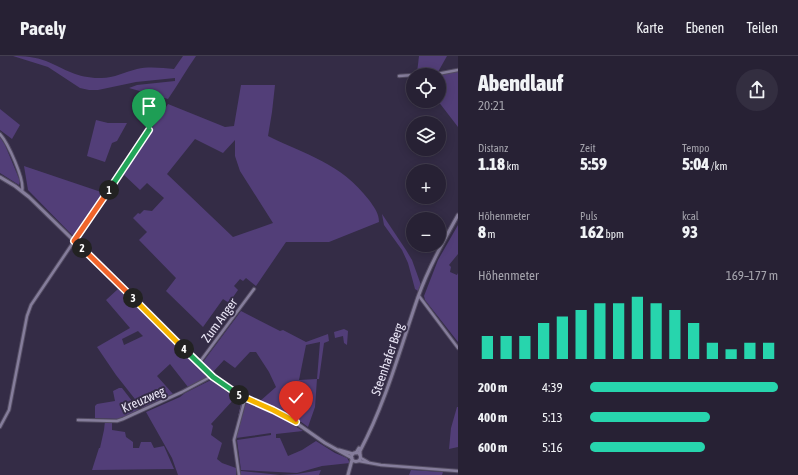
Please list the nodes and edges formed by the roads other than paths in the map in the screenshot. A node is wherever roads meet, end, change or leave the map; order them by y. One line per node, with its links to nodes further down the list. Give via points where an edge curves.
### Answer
1 (458, 70): 2 (street)
2 (446, 72)
3 (399, 76): 4 (street)
4 (406, 76)
5 (149, 130): 10 (street)
6 (0, 134): 8 (street, via 21,178)
7 (0, 177): 8 (street)
8 (22, 191): 10 (street)
9 (458, 215): 12 (street, Steenhafer Berg)
10 (74, 241): 14 (street); 18 (street, via 31,305 9,410)
11 (254, 289): 14 (street, Zum Anger)
12 (419, 296): 13 (street); 19 (street, Steenhafer Berg, via 387,391)
13 (458, 348)
14 (199, 364): 15 (street)
15 (212, 376): 16 (street); 17 (street, Kreuzweg, via 117,421)
16 (245, 399): 21 (street, via 285,415 333,448); 25 (street, via 234,440)
17 (78, 420)
18 (0, 427)
19 (371, 427): 20 (street, Steenhafer Berg); 21 (street, Steenhafer Berg)
20 (360, 456): 21 (street); 21 (street, Steenhafer Berg); 22 (street)
21 (355, 458): 22 (street); 24 (street)
22 (370, 464): 23 (street)
23 (458, 471)
24 (349, 474)
25 (239, 475)

